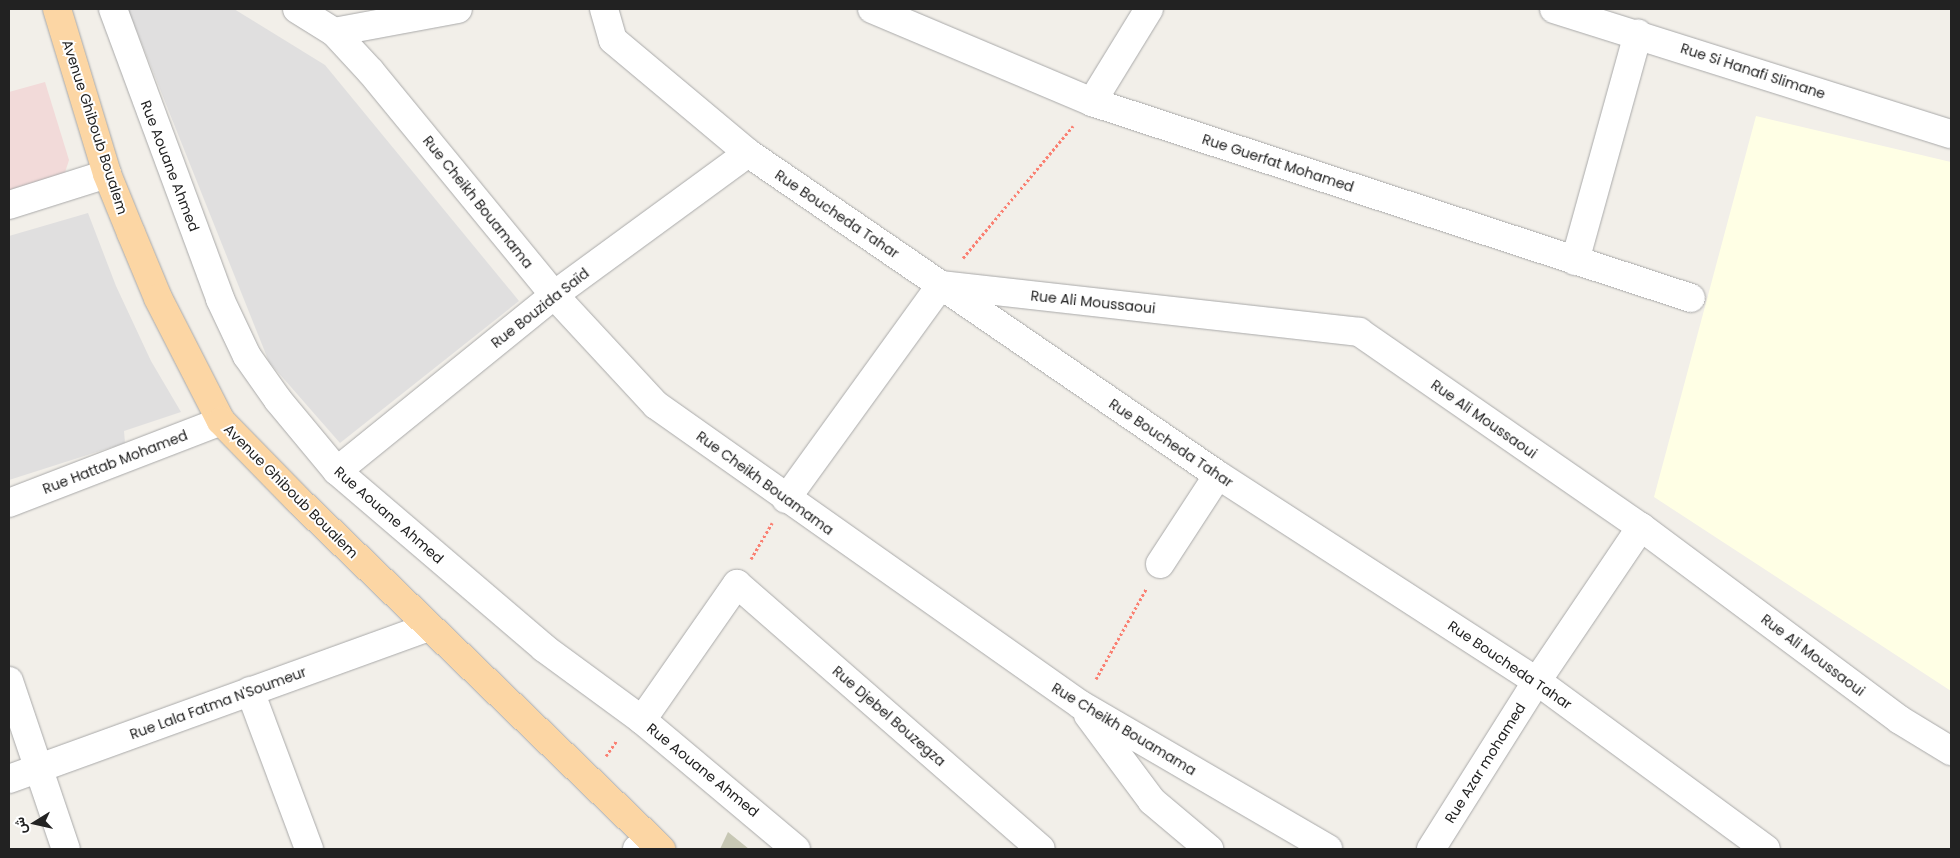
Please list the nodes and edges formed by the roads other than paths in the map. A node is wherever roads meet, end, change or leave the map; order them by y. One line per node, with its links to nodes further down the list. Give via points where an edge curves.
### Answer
1 (57, 9): 14 (main road, Avenue Ghiboub Boualem)
2 (113, 9): 21 (street, Rue Aouane Ahmed, via 216,290 247,356 278,400)
3 (297, 9): 9 (street, Rue Cheikh Bouamama)
4 (458, 9): 9 (street)
5 (604, 9): 13 (street, Rue Boucheda Tahar, via 613,40)
6 (872, 9): 11 (street, Rue Guerfat Mohamed)
7 (1149, 9): 11 (street)
8 (1554, 9): 10 (street, Rue Si Hanafi Slimane)
9 (334, 32): 18 (street, Rue Cheikh Bouamama, via 371,72)
10 (1638, 34): 12 (street, Rue Si Hanafi Slimane); 16 (street)
11 (1092, 102): 16 (street, Rue Guerfat Mohamed)
12 (1951, 134)
13 (748, 153): 17 (street, Rue Boucheda Tahar); 18 (street, Rue Bouzida Saïd)
14 (107, 174): 15 (street); 20 (main road, Avenue Ghiboub Boualem, via 158,298)
15 (9, 204)
16 (1575, 261): 19 (street, Rue Guerfat Mohamed)
17 (940, 285): 22 (street, Rue Boucheda Tahar); 23 (street); 25 (street, Rue Ali Moussaoui, via 1359,332)
18 (554, 295): 21 (street, Rue Bouzida Saïd); 23 (street, Rue Cheikh Bouamama, via 656,404)
19 (1691, 298)
20 (222, 421): 24 (street, Rue Hattab Mohamed); 27 (main road, Avenue Ghiboub Boualem)
21 (337, 471): 32 (street, Rue Aouane Ahmed, via 544,648)
22 (1218, 475): 26 (street); 29 (street, Rue Boucheda Tahar)
23 (786, 499): 31 (street, Rue Cheikh Bouamama)
24 (9, 503)
25 (1641, 527): 29 (street, Rue Azar mohamed); 33 (street, Rue Ali Moussaoui, via 1900,720)
26 (1160, 564)
27 (428, 627): 30 (street, Rue Lala Fatma N'Soumeur); 36 (main road, Avenue Ghiboub Boualem, via 596,784)
28 (9, 681): 34 (street)
29 (1537, 681): 43 (street, Rue Azar mohamed); 44 (street, Rue Boucheda Tahar)
30 (250, 691): 34 (street, Rue Lala Fatma N'Soumeur); 38 (street)
31 (1081, 705): 41 (street, via 1152,801); 42 (street, Rue Cheikh Bouamama)
32 (642, 720): 39 (street, Rue Aouane Ahmed); 40 (street, Rue Djebel Bouzegza, via 737,584)
33 (1951, 751)
34 (39, 768): 35 (street, Rue Lala Fatma N'Soumeur); 37 (street)
35 (9, 779)
36 (651, 847)
37 (66, 849)
38 (309, 849)
39 (796, 849)
40 (1041, 849)
41 (1209, 849)
42 (1328, 849)
43 (1431, 849)
44 (1766, 849)

